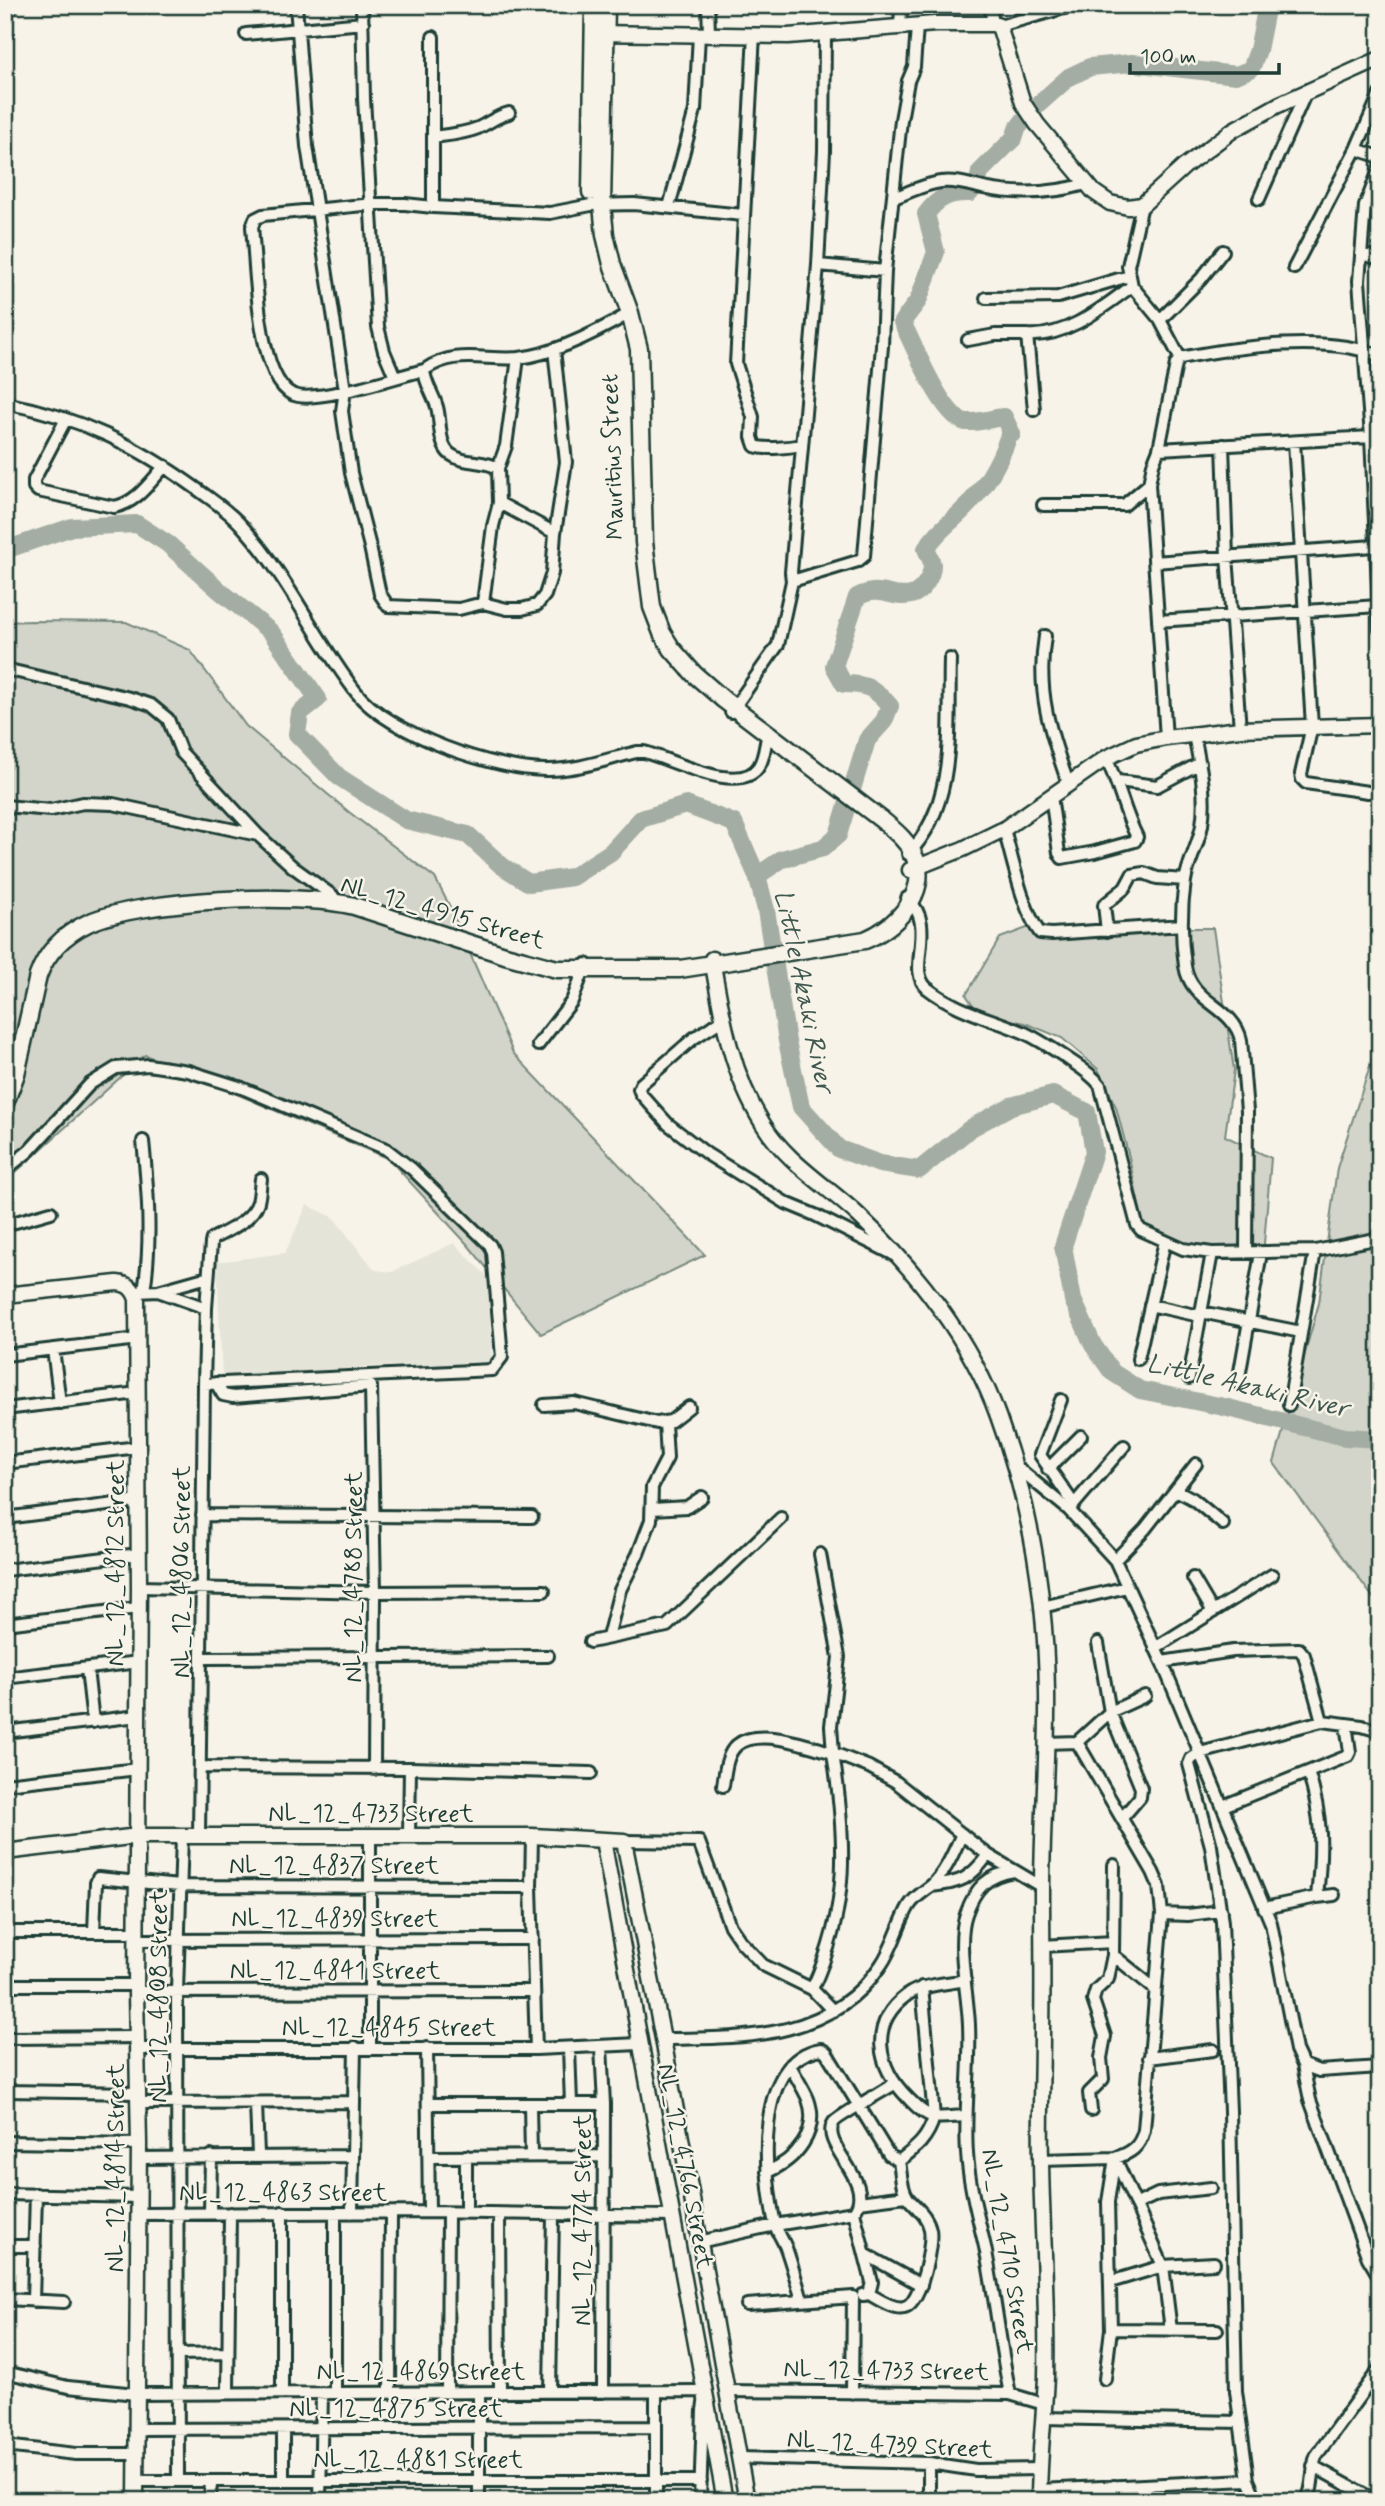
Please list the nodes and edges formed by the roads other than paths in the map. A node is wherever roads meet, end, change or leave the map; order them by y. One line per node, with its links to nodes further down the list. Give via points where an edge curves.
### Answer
1 (14, 5): 10 (street)
2 (296, 5): 14 (street)
3 (362, 5): 11 (street)
4 (594, 5): 16 (main road, Mauritius Street)
5 (606, 5): 16 (main road, Mauritius Street)
6 (708, 5): 17 (street)
7 (901, 5): 15 (street)
8 (990, 5): 12 (street)
9 (1076, 5): 12 (street)
10 (5, 10)
11 (363, 23): 14 (street); 33 (street)
12 (996, 25): 13 (street); 30 (street, via 1023,103)
13 (917, 26): 15 (street); 31 (street)
14 (298, 28): 19 (street); 38 (street, via 307,146)
15 (900, 28): 18 (street)
16 (600, 33): 17 (street); 34 (main road, Mauritius Street)
17 (704, 33): 20 (street); 37 (street, via 695,110)
18 (825, 33): 20 (street); 43 (street)
19 (246, 34)
20 (754, 34): 39 (street)
21 (433, 37): 26 (street)
22 (1380, 59): 23 (street)
23 (1306, 92): 32 (street); 35 (street, via 1233,130)
24 (1380, 94): 27 (street)
25 (509, 113): 26 (street, via 457,135)
26 (433, 137): 36 (street)
27 (1356, 149): 28 (street); 44 (street)
28 (1380, 157)
29 (1380, 167): 41 (street, via 1365,206)
30 (1086, 184): 31 (street, via 1023,192 938,182); 35 (street, via 1110,203)
31 (894, 198): 45 (street)
32 (1259, 199)
33 (373, 204): 36 (street); 38 (street); 58 (street, via 378,327)
34 (597, 205): 36 (street, via 550,213); 37 (street); 48 (main road, Mauritius Street)
35 (1142, 205): 46 (street, via 1128,266)
36 (433, 207)
37 (669, 207): 39 (street)
38 (319, 209): 59 (street); 59 (street, via 255,219 252,227 263,335 274,373 285,391 317,396)
39 (743, 215): 65 (street, via 736,364 753,417 752,437 760,448)
40 (1223, 251): 49 (street)
41 (1361, 254): 42 (street); 53 (street)
42 (1380, 259)
43 (818, 265): 45 (street); 65 (street)
44 (1294, 268)
45 (885, 271): 80 (street, via 864,556)
46 (1131, 281): 47 (street, via 1058,297); 49 (street); 50 (street, via 1096,313 1052,333)
47 (986, 298)
48 (625, 315): 52 (street); 90 (main road, Mauritius Street, via 640,360 644,542 652,607 666,641 681,661)
49 (1160, 320): 56 (street)
50 (1027, 335): 51 (street); 61 (street)
51 (968, 340)
52 (554, 349): 55 (street); 74 (street, via 566,461)
53 (1364, 350): 54 (street); 56 (street, via 1299,344); 63 (street)
54 (1380, 356)
55 (519, 358): 57 (street, via 453,356); 70 (street, via 506,446)
56 (1180, 358): 67 (street)
57 (425, 370): 58 (street); 70 (street, via 449,454)
58 (395, 377): 59 (street)
59 (345, 390): 81 (street, via 342,411 351,473 383,601 388,606 446,609)
60 (5, 403): 62 (street)
61 (1034, 410)
62 (66, 419): 69 (street, via 107,434); 69 (street, via 34,481 37,491 114,507 134,500)
63 (1371, 437): 64 (street); 68 (street)
64 (1294, 442): 66 (street); 76 (street)
65 (802, 445): 80 (street)
66 (1223, 445): 67 (street); 77 (street)
67 (1159, 449): 71 (street)
68 (1376, 452): 75 (street)
69 (165, 467): 95 (street, via 243,526 355,691 374,711 402,728 471,755 532,770 567,769 644,752 726,778 756,770)
70 (498, 468): 72 (street)
71 (1149, 484): 73 (street, via 1124,505); 78 (street)
72 (499, 503): 74 (street); 81 (street)
73 (1043, 505)
74 (555, 533): 81 (street, via 552,573 537,605 506,610)
75 (1374, 546): 76 (street); 79 (street)
76 (1300, 552): 77 (street); 83 (street)
77 (1227, 555): 78 (street); 84 (street)
78 (1154, 562): 85 (street)
79 (1378, 567): 82 (street)
80 (792, 581): 90 (street, via 778,645)
81 (483, 603)
82 (1378, 606): 83 (street); 86 (street)
83 (1304, 612): 84 (street); 92 (street)
84 (1231, 615): 85 (street); 93 (street)
85 (1158, 621): 96 (street)
86 (1380, 630)
87 (1045, 636): 100 (street, via 1040,662 1044,708)
88 (950, 659): 106 (street, via 944,787)
89 (5, 669): 105 (street, via 151,705 168,719 181,752)
90 (733, 710): 95 (main road, Mauritius Street)
91 (1380, 725): 92 (street)
92 (1312, 726): 93 (street); 101 (street, via 1302,779)
93 (1240, 729): 94 (street)
94 (1194, 735): 96 (street); 98 (street)
95 (767, 737): 106 (main road, Mauritius Street, via 866,812)
96 (1166, 738): 97 (street, via 1136,744)
97 (1107, 758): 99 (street); 100 (street)
98 (1199, 763): 99 (street, via 1157,786); 107 (street, via 1202,827)
99 (1118, 782): 102 (street, via 1136,839 1096,852 1060,856)
100 (1068, 783): 102 (street)
101 (1368, 792)
102 (1051, 796): 104 (street)
103 (5, 806): 105 (street, via 51,810 83,803 113,804)
104 (1004, 829): 106 (street); 111 (street, via 1040,933)
105 (258, 835): 108 (street)
106 (911, 861): 109 (main road)
107 (1185, 880): 110 (street); 111 (street, via 1132,875 1125,888 1104,905)
108 (333, 896): 113 (main road, NL_12_4915 Street, via 547,961); 116 (main road, NL_12_4915 Street, via 245,894 145,903 103,912 68,928 35,965)
109 (908, 898): 112 (main road, NL_12_4915 Street, via 876,928 846,938); 124 (street, via 922,920 919,969 926,987 949,1002 1047,1045 1096,1079 1138,1225)
110 (1182, 925): 111 (street); 126 (street, via 1189,980 1231,1018 1241,1040 1247,1111)
111 (1107, 930)
112 (713, 962): 113 (main road, NL_12_4915 Street); 114 (street)
113 (585, 968): 115 (street, via 572,1002); 117 (main road, NL_12_4915 Street, via 546,967 333,902 237,901 125,912 74,931 60,940 44,961)
114 (722, 1020): 129 (street, via 730,1053 764,1126 792,1160 856,1213); 129 (street, via 642,1084 642,1094 668,1124 707,1154 786,1203)
115 (538, 1045)
116 (5, 1090)
117 (5, 1103)
118 (143, 1141): 132 (street, via 147,1271)
119 (5, 1170): 144 (street, via 101,1075 124,1066 159,1066 242,1087 386,1149 490,1245 502,1353 492,1370)
120 (261, 1179): 130 (street, NL_12_4806 Street, via 254,1210 212,1239)
121 (51, 1212): 122 (street)
122 (5, 1224)
123 (1380, 1238): 125 (street)
124 (1165, 1241): 128 (street, via 1188,1251); 134 (street)
125 (1315, 1251): 127 (street); 138 (street)
126 (1246, 1252): 127 (street); 128 (street)
127 (1261, 1252): 137 (street)
128 (1212, 1253): 136 (street)
129 (899, 1257): 159 (street, via 966,1345 983,1377)
130 (208, 1277): 131 (street); 135 (street, NL_12_4806 Street)
131 (158, 1291): 132 (street); 135 (street)
132 (139, 1292): 133 (street, via 117,1283); 139 (street, NL_12_4812 Street)
133 (5, 1295)
134 (1150, 1305): 136 (street); 142 (street)
135 (206, 1308): 146 (street, NL_12_4806 Street)
136 (1201, 1314): 137 (street); 143 (street)
137 (1249, 1322): 138 (street); 145 (street)
138 (1301, 1332): 151 (street)
139 (138, 1339): 140 (street); 147 (street, NL_12_4812 Street)
140 (53, 1349): 141 (street); 149 (street)
141 (5, 1355)
142 (1138, 1359)
143 (1189, 1378)
144 (216, 1383): 146 (street); 168 (street, NL_12_4788 Street, via 223,1395 233,1397 371,1386)
145 (1238, 1383)
146 (204, 1384): 167 (street, NL_12_4806 Street)
147 (138, 1393): 149 (street); 157 (street, NL_12_4812 Street)
148 (1061, 1400): 161 (street, via 1041,1449)
149 (60, 1403): 153 (street)
150 (544, 1405): 154 (street, via 574,1403)
151 (1289, 1405)
152 (689, 1408): 154 (street)
153 (5, 1409)
154 (665, 1423): 166 (street, via 667,1458 652,1487)
155 (1082, 1436): 161 (street)
156 (1124, 1446): 165 (street)
157 (138, 1447): 158 (street); 164 (street, NL_12_4812 Street)
158 (5, 1463)
159 (1013, 1464): 165 (street); 184 (street)
160 (1196, 1464): 162 (street)
161 (1048, 1469): 165 (street)
162 (1176, 1490): 172 (street); 175 (street)
163 (702, 1497): 166 (street, via 687,1507)
164 (139, 1502): 170 (street); 173 (street, NL_12_4812 Street)
165 (1072, 1507): 175 (street)
166 (653, 1509): 188 (street, via 620,1590)
167 (202, 1515): 168 (street); 179 (street, NL_12_4806 Street)
168 (373, 1516): 169 (street); 183 (street, NL_12_4788 Street)
169 (532, 1517)
170 (5, 1518)
171 (781, 1518): 188 (street, via 667,1626)
172 (1223, 1524)
173 (139, 1554): 176 (street); 180 (street, NL_12_4812 Street)
174 (820, 1554): 209 (street, via 839,1657 831,1726)
175 (1115, 1560): 181 (street)
176 (5, 1570)
177 (1272, 1576): 186 (street)
178 (1192, 1578): 186 (street)
179 (201, 1586): 180 (street); 183 (street); 194 (street, NL_12_4806 Street)
180 (139, 1587): 185 (street, NL_12_4812 Street)
181 (1128, 1587): 184 (street); 191 (street)
182 (544, 1591): 183 (street)
183 (374, 1592): 193 (street, NL_12_4788 Street)
184 (1042, 1607): 208 (street)
185 (138, 1608): 187 (street); 195 (street, NL_12_4812 Street)
186 (1213, 1612): 191 (street)
187 (5, 1624)
188 (608, 1637): 189 (street)
189 (590, 1642)
190 (1098, 1643): 200 (street)
191 (1155, 1648): 196 (street)
192 (548, 1656): 193 (street)
193 (374, 1657): 194 (street); 214 (street, NL_12_4788 Street)
194 (202, 1658): 211 (street, NL_12_4806 Street)
195 (139, 1662): 197 (street); 201 (street, NL_12_4812 Street)
196 (1162, 1662): 203 (street, via 1233,1651 1299,1649); 210 (street)
197 (87, 1669): 198 (street); 202 (street)
198 (5, 1678)
199 (1145, 1696): 200 (street)
200 (1110, 1712): 207 (street); 220 (street, via 1141,1788 1140,1797)
201 (138, 1716): 202 (street); 213 (street, NL_12_4812 Street)
202 (93, 1721): 206 (street)
203 (1322, 1721): 204 (street); 210 (street)
204 (1346, 1724): 205 (street); 215 (street, via 1349,1755)
205 (1379, 1731)
206 (5, 1732)
207 (1077, 1742): 208 (street); 220 (street)
208 (1045, 1743): 239 (street)
209 (833, 1753): 218 (street, via 796,1741 744,1741 730,1755); 221 (street, via 896,1782); 258 (street, via 844,1866 832,1935)
210 (1200, 1753): 219 (street); 243 (street, via 1191,1759 1189,1770 1211,1846)
211 (201, 1767): 214 (street); 224 (street, NL_12_4806 Street)
212 (410, 1768): 214 (street); 216 (street); 225 (street)
213 (138, 1769): 217 (street); 222 (street, NL_12_4812 Street)
214 (374, 1769)
215 (1308, 1772): 219 (street); 241 (street, via 1318,1804 1322,1858)
216 (591, 1773)
217 (5, 1784)
218 (723, 1786)
219 (1223, 1806): 242 (street)
220 (1122, 1818): 244 (street, via 1159,1886)
221 (962, 1834): 231 (street); 237 (street)
222 (138, 1836): 223 (street, NL_12_4733 Street); 230 (street, NL_12_4733 Street); 234 (street, NL_12_4814 Street)
223 (182, 1836): 224 (street, NL_12_4733 Street); 235 (street, NL_12_4808 Street)
224 (199, 1836): 227 (street, NL_12_4733 Street)
225 (409, 1836): 226 (street, NL_12_4733 Street); 227 (street, NL_12_4733 Street)
226 (532, 1836): 228 (street, NL_12_4733 Street); 238 (street)
227 (370, 1837): 236 (street)
228 (603, 1840): 229 (street, NL_12_4733 Street); 267 (street, NL_12_4766 Street)
229 (624, 1842): 258 (street, via 699,1842 730,1926 741,1942 763,1965); 265 (street, NL_12_4766 Street)
230 (5, 1852)
231 (988, 1855): 233 (street); 237 (street, via 972,1876)
232 (1114, 1865): 251 (street)
233 (1014, 1871): 239 (street); 254 (street, NL_12_4710 Street, via 987,1881 965,1916)
234 (138, 1884): 235 (street, NL_12_4837 Street); 246 (street, NL_12_4837 Street, via 98,1878); 247 (street, NL_12_4814 Street)
235 (179, 1886): 236 (street, NL_12_4837 Street); 248 (street, NL_12_4808 Street)
236 (370, 1886): 238 (street, NL_12_4837 Street); 249 (street)
237 (931, 1886): 263 (street, via 909,1905 880,1966)
238 (531, 1887): 250 (street)
239 (1042, 1887): 252 (street)
240 (1335, 1895): 241 (street)
241 (1317, 1897): 242 (street)
242 (1264, 1908): 278 (street, via 1273,1929 1296,2050)
243 (1220, 1911): 244 (street); 375 (street)
244 (1162, 1914): 259 (street)
245 (5, 1931): 246 (street, NL_12_4839 Street)
246 (94, 1932): 247 (street, NL_12_4839 Street)
247 (138, 1936): 248 (street, NL_12_4839 Street); 257 (street, NL_12_4814 Street)
248 (179, 1938): 249 (street, NL_12_4839 Street); 260 (street, NL_12_4808 Street)
249 (370, 1939): 250 (street, NL_12_4839 Street); 261 (street)
250 (533, 1939): 262 (street)
251 (1113, 1942): 252 (street); 253 (street)
252 (1042, 1946): 305 (street)
253 (1113, 1955): 259 (street); 291 (street, via 1108,1979 1093,2000 1106,2041 1101,2058 1103,2079 1089,2093)
254 (964, 1980): 256 (street); 292 (street, NL_12_4710 Street, via 970,2034)
255 (5, 1985): 257 (street, NL_12_4841 Street)
256 (922, 1987): 280 (street, via 898,2004 882,2031 881,2056); 293 (street)
257 (136, 1989): 260 (street, NL_12_4841 Street); 266 (street, NL_12_4814 Street)
258 (812, 1989): 263 (street)
259 (1155, 1989): 276 (street)
260 (177, 1991): 261 (street, NL_12_4841 Street); 270 (street, NL_12_4808 Street)
261 (369, 1991): 262 (street, NL_12_4841 Street); 271 (street)
262 (533, 1991): 274 (street)
263 (833, 2011): 265 (street, via 761,2036)
264 (5, 2038): 266 (street, NL_12_4845 Street)
265 (663, 2039): 331 (street, NL_12_4766 Street)
266 (138, 2043): 270 (street, NL_12_4845 Street); 282 (street, NL_12_4814 Street)
267 (639, 2044): 269 (street, NL_12_4845 Street); 329 (street, NL_12_4766 Street)
268 (355, 2047): 270 (street, NL_12_4845 Street); 271 (street, NL_12_4845 Street); 283 (street)
269 (601, 2047): 273 (street, NL_12_4845 Street); 289 (street, NL_12_4774 Street)
270 (177, 2048): 284 (street, NL_12_4808 Street)
271 (370, 2048): 272 (street, NL_12_4845 Street)
272 (427, 2048): 274 (street, NL_12_4845 Street); 286 (street)
273 (569, 2048): 274 (street, NL_12_4845 Street); 288 (street)
274 (536, 2049)
275 (1213, 2050): 276 (street)
276 (1149, 2058): 304 (street, via 1143,2137 1135,2149)
277 (790, 2065): 290 (street, via 817,2050 826,2052); 307 (street, via 773,2101); 307 (street, via 810,2108 809,2132 793,2158)
278 (1303, 2065): 279 (street, via 1319,2071); 338 (street, via 1310,2100 1368,2258)
279 (1380, 2067)
280 (894, 2084): 290 (street); 293 (street, via 920,2110)
281 (5, 2091): 282 (street)
282 (138, 2098): 284 (street); 295 (street, NL_12_4814 Street)
283 (354, 2102): 285 (street); 299 (street)
284 (178, 2103): 285 (street); 297 (street, NL_12_4808 Street)
285 (256, 2104): 296 (street)
286 (428, 2104): 287 (street); 303 (street)
287 (530, 2104): 288 (street); 301 (street)
288 (571, 2104): 289 (street)
289 (604, 2104): 302 (street, NL_12_4774 Street)
290 (859, 2107): 306 (street); 314 (street, via 836,2118 831,2130 857,2184)
291 (1091, 2109)
292 (966, 2116): 293 (street); 373 (street, NL_12_4710 Street, via 973,2203)
293 (934, 2117): 306 (street, via 923,2142)
294 (5, 2142): 295 (street)
295 (139, 2151): 297 (street); 312 (street, NL_12_4814 Street)
296 (258, 2155): 298 (street); 299 (street)
297 (178, 2156): 298 (street); 325 (street, NL_12_4808 Street)
298 (211, 2156): 317 (street)
299 (353, 2156): 320 (street)
300 (466, 2156): 301 (street); 303 (street); 323 (street)
301 (531, 2156): 302 (street)
302 (604, 2156): 328 (street, NL_12_4774 Street)
303 (429, 2157): 316 (street)
304 (1115, 2158): 305 (street); 313 (street); 340 (street, via 1108,2202)
305 (1041, 2160): 374 (street)
306 (899, 2161): 311 (street)
307 (767, 2172): 330 (street)
308 (1211, 2188): 313 (street, via 1158,2194)
309 (5, 2194): 310 (street)
310 (36, 2194): 312 (street); 333 (street)
311 (906, 2196): 314 (street); 341 (street, via 931,2231)
312 (139, 2197): 324 (street, NL_12_4814 Street)
313 (1137, 2204): 336 (street)
314 (857, 2207): 330 (street); 334 (street)
315 (282, 2212): 318 (street, NL_12_4863 Street); 319 (street, NL_12_4863 Street); 358 (street)
316 (429, 2212): 321 (street, NL_12_4863 Street); 322 (street, NL_12_4863 Street)
317 (211, 2213): 318 (street, NL_12_4863 Street); 325 (street, NL_12_4863 Street)
318 (230, 2213): 352 (street)
319 (335, 2213): 320 (street, NL_12_4863 Street); 367 (street)
320 (352, 2213): 321 (street, NL_12_4863 Street)
321 (391, 2213): 368 (street)
322 (448, 2213): 323 (street); 369 (street)
323 (466, 2213): 326 (street)
324 (138, 2214): 325 (street, NL_12_4863 Street); 372 (street, NL_12_4814 Street)
325 (177, 2214): 353 (street)
326 (499, 2214): 327 (street); 361 (street)
327 (553, 2214): 328 (street); 362 (street)
328 (604, 2214): 329 (street); 363 (street, NL_12_4774 Street)
329 (671, 2216): 359 (street, NL_12_4766 Street)
330 (775, 2225): 331 (street); 345 (street)
331 (699, 2242): 360 (street, NL_12_4766 Street)
332 (5, 2246): 333 (street)
333 (35, 2246): 346 (street)
334 (865, 2254): 337 (street); 339 (street)
335 (1214, 2263): 336 (street)
336 (1163, 2266): 340 (street); 350 (street)
337 (888, 2269): 339 (street); 341 (street)
338 (1380, 2278)
339 (872, 2282): 342 (street)
340 (1110, 2282): 349 (street)
341 (921, 2285): 342 (street, via 906,2307)
342 (869, 2294): 343 (street)
343 (853, 2297): 345 (street); 371 (street)
344 (5, 2299): 346 (street)
345 (802, 2300): 348 (street)
346 (33, 2301): 347 (street)
347 (64, 2302)
348 (747, 2305)
349 (1111, 2329): 350 (street); 356 (street)
350 (1171, 2330): 351 (street)
351 (1217, 2330)
352 (228, 2353): 353 (street); 357 (street)
353 (179, 2354): 365 (street)
354 (1380, 2368): 386 (street, via 1322,2446)
355 (5, 2372): 372 (street, NL_12_4869 Street, via 68,2387)
356 (1105, 2379)
357 (228, 2391): 358 (street, NL_12_4869 Street); 365 (street, NL_12_4869 Street)
358 (282, 2391): 366 (street, NL_12_4869 Street)
359 (706, 2391): 364 (street, NL_12_4869 Street); 396 (street); 406 (street, NL_12_4766 Street)
360 (726, 2391): 371 (street, NL_12_4733 Street); 384 (street, NL_12_4766 Street)
361 (500, 2392): 362 (street, NL_12_4869 Street); 370 (street, NL_12_4869 Street)
362 (550, 2392): 363 (street, NL_12_4869 Street)
363 (603, 2392): 364 (street, NL_12_4869 Street)
364 (656, 2392): 376 (street)
365 (178, 2393): 372 (street, NL_12_4869 Street); 377 (street)
366 (322, 2393): 367 (street, NL_12_4869 Street); 381 (street)
367 (335, 2393): 368 (street, NL_12_4869 Street)
368 (390, 2393): 369 (street, NL_12_4869 Street)
369 (447, 2393): 370 (street, NL_12_4869 Street)
370 (479, 2393): 378 (street)
371 (852, 2393): 373 (street, NL_12_4733 Street)
372 (136, 2394): 379 (street, NL_12_4814 Street)
373 (1010, 2394): 374 (street, NL_12_4733 Street)
374 (1043, 2411): 375 (street, NL_12_4733 Street); 387 (street)
375 (1240, 2422): 391 (street)
376 (656, 2427): 378 (street, NL_12_4875 Street); 395 (street)
377 (177, 2428): 379 (street, NL_12_4875 Street); 380 (street, NL_12_4875 Street); 393 (street)
378 (480, 2428): 381 (street, NL_12_4875 Street); 390 (street)
379 (136, 2429): 383 (street, NL_12_4814 Street)
380 (283, 2429): 381 (street, NL_12_4875 Street); 388 (street)
381 (321, 2430): 389 (street)
382 (5, 2446): 383 (street, via 76,2454)
383 (136, 2454): 392 (street, NL_12_4814 Street)
384 (739, 2458): 385 (street, NL_12_4739 Street); 407 (street, NL_12_4766 Street)
385 (929, 2463): 387 (street, NL_12_4739 Street, via 976,2470); 408 (street)
386 (1313, 2466): 399 (street); 411 (street)
387 (1040, 2469): 398 (street)
388 (283, 2480): 389 (street, NL_12_4881 Street); 394 (street, NL_12_4881 Street)
389 (320, 2480): 390 (street, NL_12_4881 Street); 402 (street)
390 (480, 2480): 395 (street, NL_12_4881 Street); 403 (street)
391 (1248, 2480): 397 (street); 410 (street)
392 (136, 2481): 393 (street, NL_12_4881 Street); 400 (street, NL_12_4814 Street)
393 (178, 2481): 394 (street, NL_12_4881 Street)
394 (211, 2482): 401 (street)
395 (656, 2482): 396 (street, NL_12_4881 Street); 404 (street)
396 (701, 2482): 405 (street)
397 (1114, 2486): 398 (street); 409 (street)
398 (1039, 2495)
399 (1378, 2500)
400 (136, 2501)
401 (210, 2501)
402 (320, 2501)
403 (480, 2501)
404 (656, 2501)
405 (700, 2501)
406 (725, 2501)
407 (747, 2501)
408 (929, 2501)
409 (1116, 2501)
410 (1257, 2501)
411 (1306, 2501)

